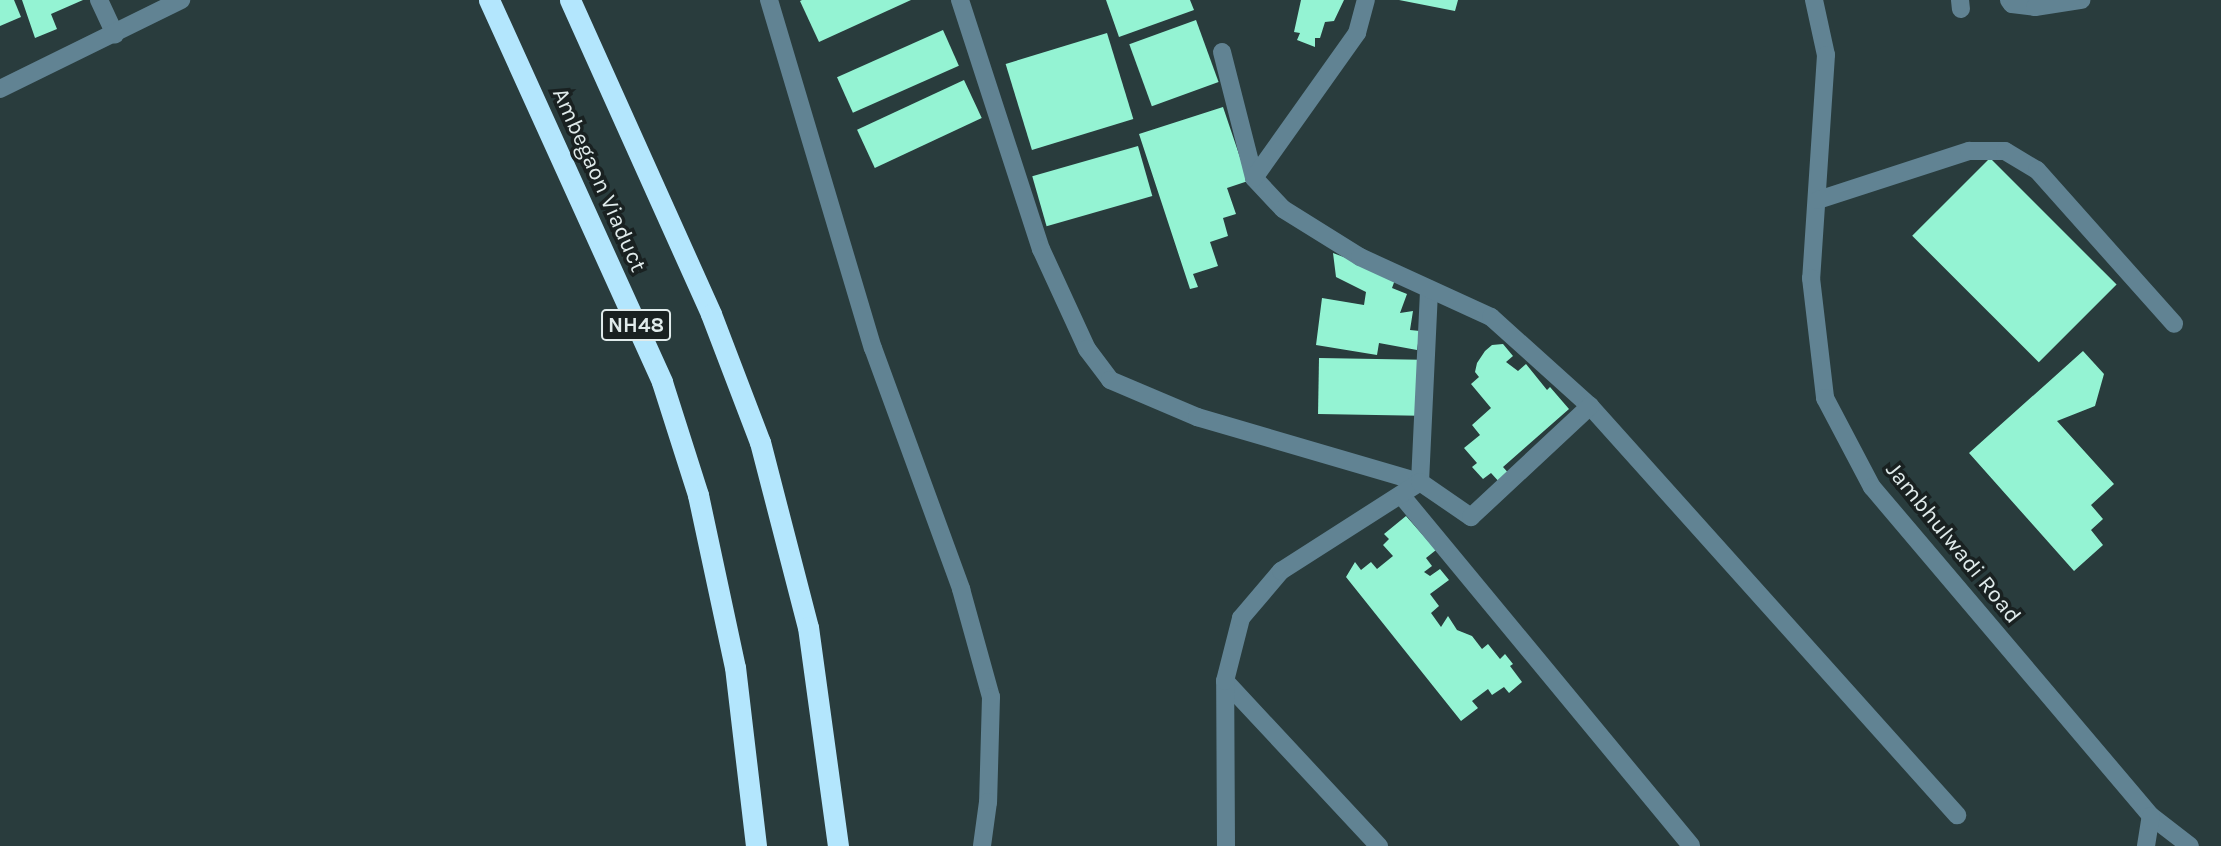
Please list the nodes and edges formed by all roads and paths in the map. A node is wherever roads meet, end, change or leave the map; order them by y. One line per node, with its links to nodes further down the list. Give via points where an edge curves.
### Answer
1 (99, 0): 11 (street)
2 (181, 0): 11 (street)
3 (489, 0): 24 (highway, Ambegaon Viaduct / NH48, via 662,382 698,495 735,667)
4 (570, 0): 25 (highway, Ambegaon Viaduct / NH48, via 711,314 760,443 807,627)
5 (769, 0): 26 (street, via 873,348 961,589 992,697)
6 (960, 0): 19 (street, via 1041,249 1087,349 1110,380 1197,416)
7 (1366, 0): 14 (street, via 1357,33)
8 (1814, 0): 15 (street, Jambhulwadi Road, via 1826,55)
9 (2009, 0): 10 (street, via 2035,7)
10 (2081, 0)
11 (114, 34): 13 (street)
12 (1222, 52): 14 (street)
13 (0, 89)
14 (1254, 178): 16 (street, via 1283,209 1360,257)
15 (1818, 200): 17 (street, via 1969,150 2006,151 2037,170); 23 (street, Jambhulwadi Road, via 1811,278 1825,398 1872,487)
16 (1429, 289): 18 (street, via 1491,317); 19 (street)
17 (2174, 324)
18 (1590, 406): 19 (street, via 1471,517); 22 (street)
19 (1420, 482): 20 (street)
20 (1401, 495): 21 (street, via 1281,571 1241,618); 29 (street)
21 (1225, 681): 27 (street); 28 (street)
22 (1957, 815)
23 (2151, 816): 30 (street); 31 (street, Jambhulwadi Road)
24 (756, 846)
25 (838, 846)
26 (982, 846)
27 (1226, 846)
28 (1379, 846)
29 (1691, 846)
30 (2146, 846)
31 (2190, 846)

